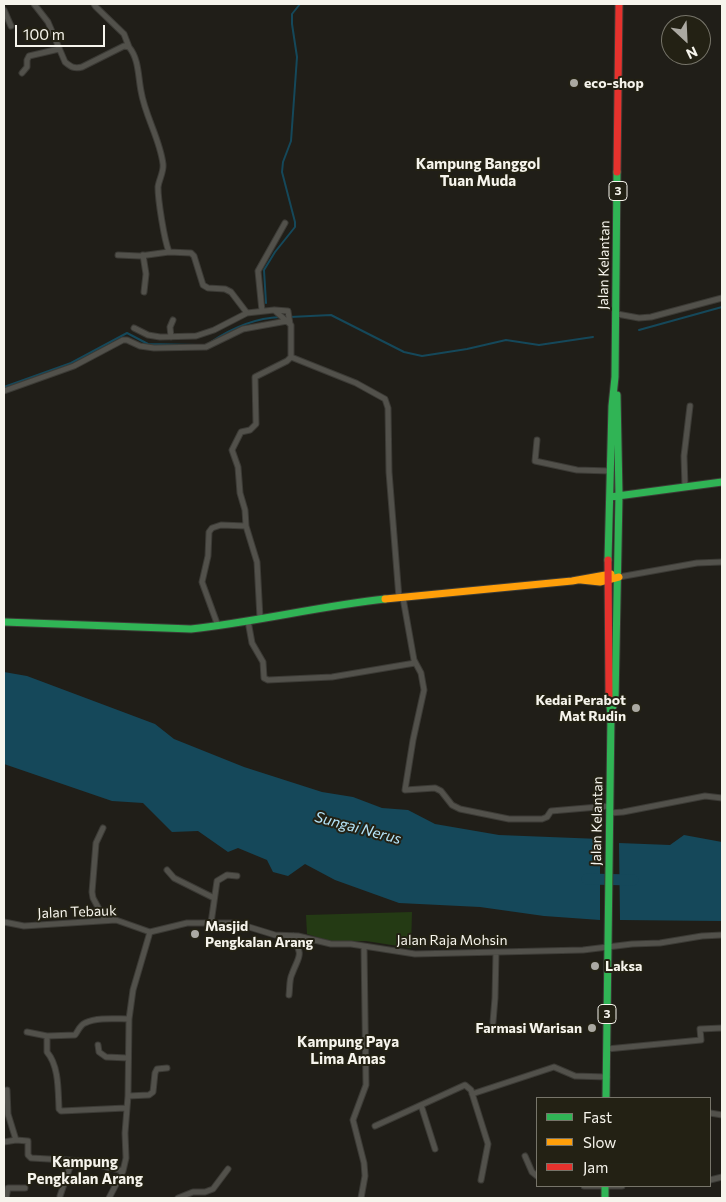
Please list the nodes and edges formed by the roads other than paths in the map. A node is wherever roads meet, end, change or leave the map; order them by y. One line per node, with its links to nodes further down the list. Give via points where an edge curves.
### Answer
1 (34, 4): 7 (street, via 48,22)
2 (94, 4): 6 (street, via 124,34)
3 (619, 4): 17 (main road, Jalan Kelantan / 3)
4 (4, 10): 5 (street)
5 (11, 26)
6 (129, 46): 7 (street, via 119,47 75,68 65,62); 10 (street, via 136,61 143,102 163,165 158,189)
7 (59, 49): 8 (street, via 29,56)
8 (22, 73)
9 (285, 223): 15 (street, via 258,271)
10 (169, 252): 12 (street); 16 (street, via 191,253 204,285 231,292)
11 (118, 255): 12 (street)
12 (143, 255): 13 (street)
13 (144, 292)
14 (722, 298): 17 (street, via 651,317)
15 (262, 310): 16 (street); 18 (street, via 277,312)
16 (247, 314): 21 (street, via 200,335)
17 (617, 314): 23 (main road, Jalan Kelantan / 3)
18 (288, 319): 22 (street); 24 (street, via 243,329 206,347 154,348 123,340 74,366)
19 (173, 320): 21 (street)
20 (134, 328): 21 (street, via 148,335)
21 (171, 337)
22 (291, 357): 32 (street, via 255,377 256,424 241,432 232,450 238,466); 36 (street, via 356,383 382,396 387,402 389,472)
23 (615, 377): 27 (main road, Jalan Kelantan / 3); 30 (main road, Jalan Kelantan / 3, via 619,409)
24 (4, 391)
25 (690, 406): 29 (street, via 684,456)
26 (537, 440): 27 (street, via 536,461 577,470)
27 (611, 471): 31 (main road, Jalan Kelantan / 3)
28 (722, 482): 29 (main road)
29 (685, 487): 30 (main road)
30 (619, 495): 31 (main road); 34 (main road, Jalan Kelantan / 3)
31 (610, 496): 35 (main road, Jalan Kelantan / 3)
32 (246, 526): 37 (street, via 257,562); 40 (street, via 221,525 209,532 202,582)
33 (722, 562): 34 (street, via 697,563)
34 (618, 577): 35 (main road, via 612,581); 42 (main road, Jalan Kelantan / 3)
35 (608, 578): 36 (main road, via 588,577); 42 (main road, Jalan Kelantan / 3)
36 (401, 598): 37 (main road); 41 (street)
37 (260, 618): 38 (main road)
38 (248, 621): 40 (main road); 41 (street, via 252,643 263,662 264,678 268,680 332,677)
39 (4, 622): 40 (main road, via 177,630)
40 (218, 626)
41 (415, 663): 44 (street, via 421,673 424,690 405,790 435,788 456,808 509,819 542,819 551,811)
42 (611, 712): 44 (main road, Jalan Kelantan / 3)
43 (722, 798): 44 (street, via 705,796 623,812)
44 (610, 810): 56 (main road, Jalan Kelantan / 3)
45 (103, 828): 49 (street, via 96,842 92,892)
46 (167, 870): 48 (street, via 174,878)
47 (237, 876): 48 (street, via 227,875 217,881)
48 (214, 898): 51 (street)
49 (105, 920): 50 (street, Jalan Tebauk, via 24,926); 52 (street, Jalan Tebauk, via 128,923)
50 (4, 922)
51 (211, 923): 52 (street, Jalan Raja Mohsin, via 187,923); 54 (street, Jalan Raja Mohsin, via 236,923 274,935)
52 (150, 932): 59 (street, via 133,990)
53 (722, 935): 56 (street, Jalan Raja Mohsin)
54 (293, 936): 55 (street, Jalan Raja Mohsin, via 331,944); 58 (street, via 300,955 292,974)
55 (364, 946): 57 (street, Jalan Raja Mohsin, via 415,954); 90 (street, via 366,1085 353,1120 364,1163)
56 (608, 947): 57 (street, Jalan Raja Mohsin); 65 (main road, 3)
57 (496, 952): 60 (street)
58 (289, 995)
59 (129, 1019): 63 (street, via 85,1023 75,1035); 66 (street)
60 (493, 1022)
61 (722, 1028): 65 (street, via 700,1029 701,1040)
62 (27, 1032): 63 (street)
63 (47, 1036): 74 (street, via 47,1052 53,1059 59,1109)
64 (98, 1045): 66 (street, via 99,1052 106,1057)
65 (607, 1049): 68 (main road, 3)
66 (128, 1058): 71 (street)
67 (167, 1068): 71 (street, via 157,1069 153,1092 149,1095)
68 (607, 1077): 70 (street, via 576,1076 554,1068); 72 (main road, 3)
69 (7, 1090): 76 (street, via 8,1114)
70 (472, 1094): 73 (street, via 468,1087 461,1086); 84 (street, via 488,1144)
71 (128, 1096): 74 (street)
72 (606, 1097)
73 (421, 1104): 75 (street); 78 (street)
74 (126, 1108): 82 (street)
75 (375, 1126)
76 (16, 1140): 77 (street); 80 (street, via 28,1140 31,1158)
77 (4, 1142)
78 (435, 1148)
79 (525, 1156): 83 (street)
80 (72, 1161): 82 (street, via 84,1161); 86 (street)
81 (228, 1169): 89 (street, via 213,1189)
82 (123, 1172): 88 (street)
83 (536, 1175)
84 (481, 1180)
85 (25, 1188): 87 (street, via 8,1188)
86 (60, 1196)
87 (6, 1198)
88 (109, 1198)
89 (178, 1198)
90 (361, 1198)

